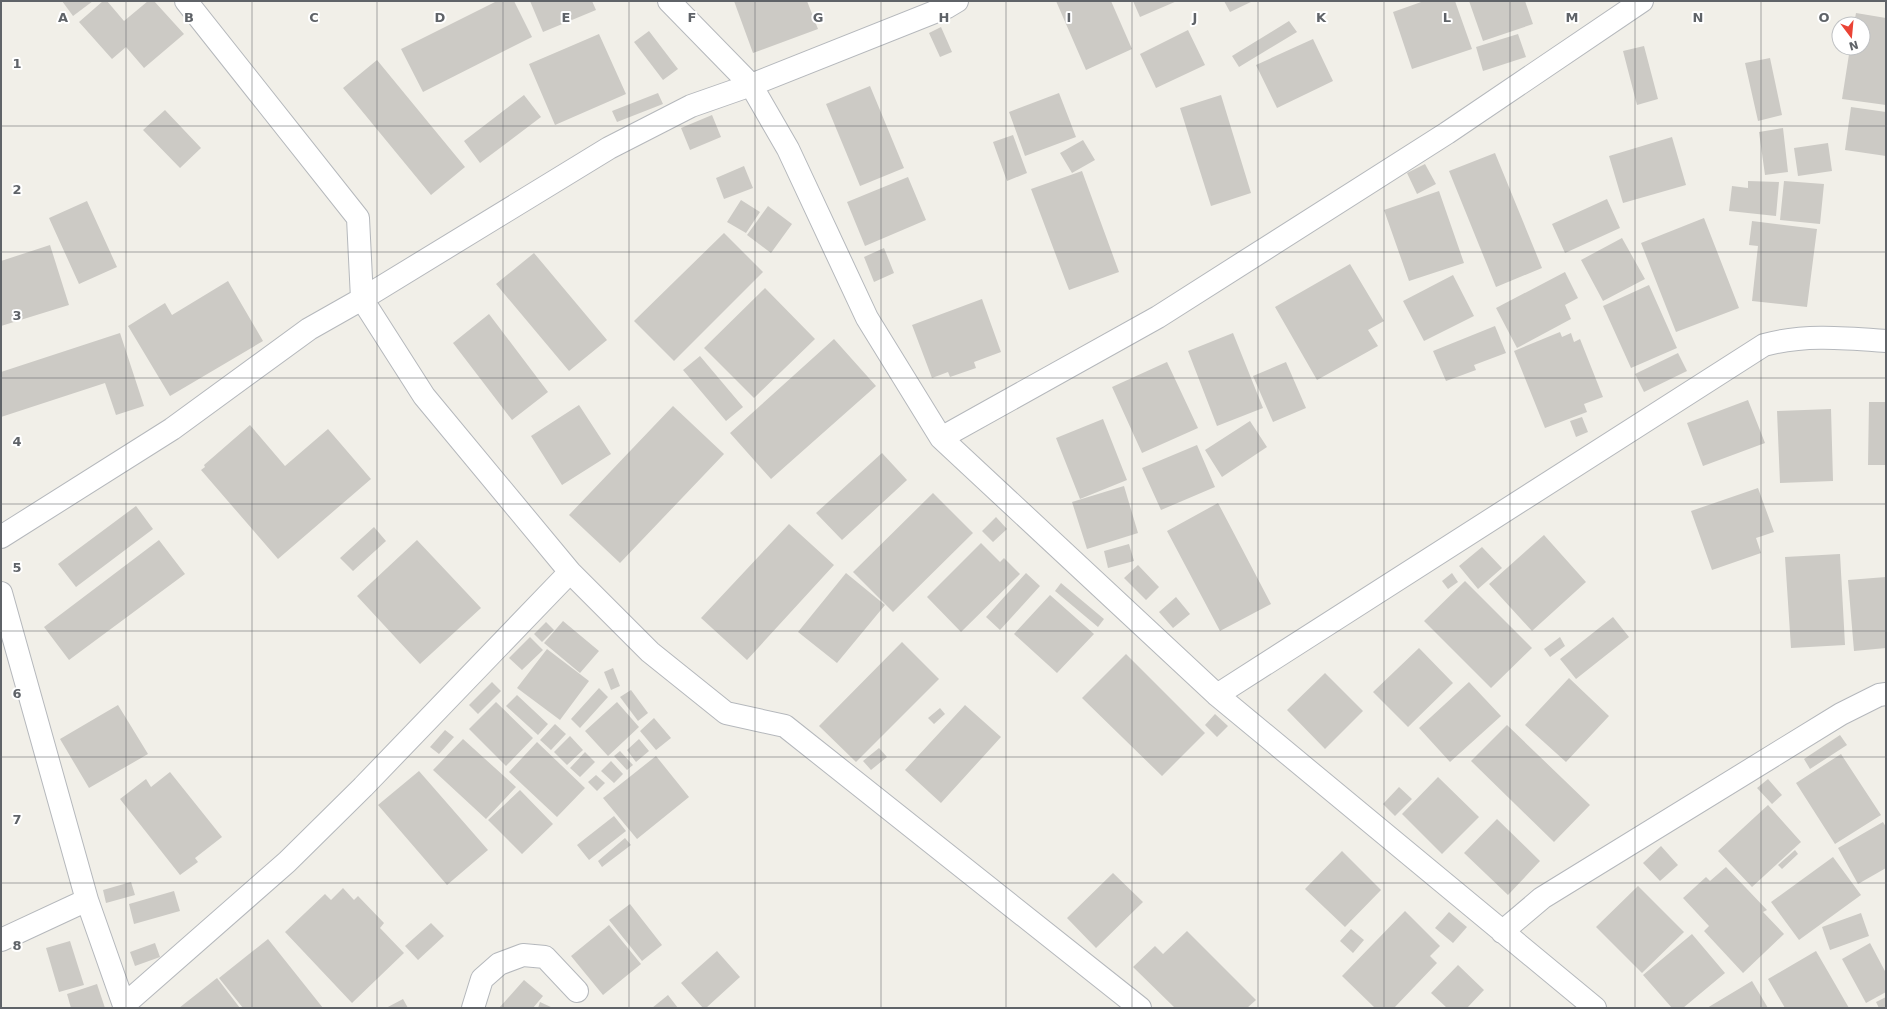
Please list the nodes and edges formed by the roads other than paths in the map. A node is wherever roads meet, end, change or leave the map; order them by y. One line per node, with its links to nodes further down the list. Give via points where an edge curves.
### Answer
1 (186, 1): 6 (street, via 358,218)
2 (669, 1): 5 (street)
3 (957, 1): 5 (street)
4 (1642, 1): 8 (street, via 1447,133 1158,317)
5 (751, 85): 6 (street, via 691,106 610,148); 8 (street, via 788,149 867,318)
6 (362, 299): 9 (street, via 309,330 172,429); 10 (street, via 424,396)
7 (1886, 341): 13 (street, via 1823,337 1764,345)
8 (941, 438): 13 (street)
9 (1, 537)
10 (570, 572): 18 (street, via 363,787 287,862); 20 (street, via 650,652 726,713 785,726)
11 (1, 592): 14 (street)
12 (1886, 694): 15 (street, via 1841,714 1542,898)
13 (1217, 695): 15 (street)
14 (87, 900): 16 (street); 18 (street)
15 (1502, 932): 21 (street)
16 (1, 940)
17 (577, 991): 19 (street, via 545,956 523,955 498,964 482,979)
18 (125, 1007)
19 (473, 1008)
20 (1140, 1008)
21 (1595, 1008)

